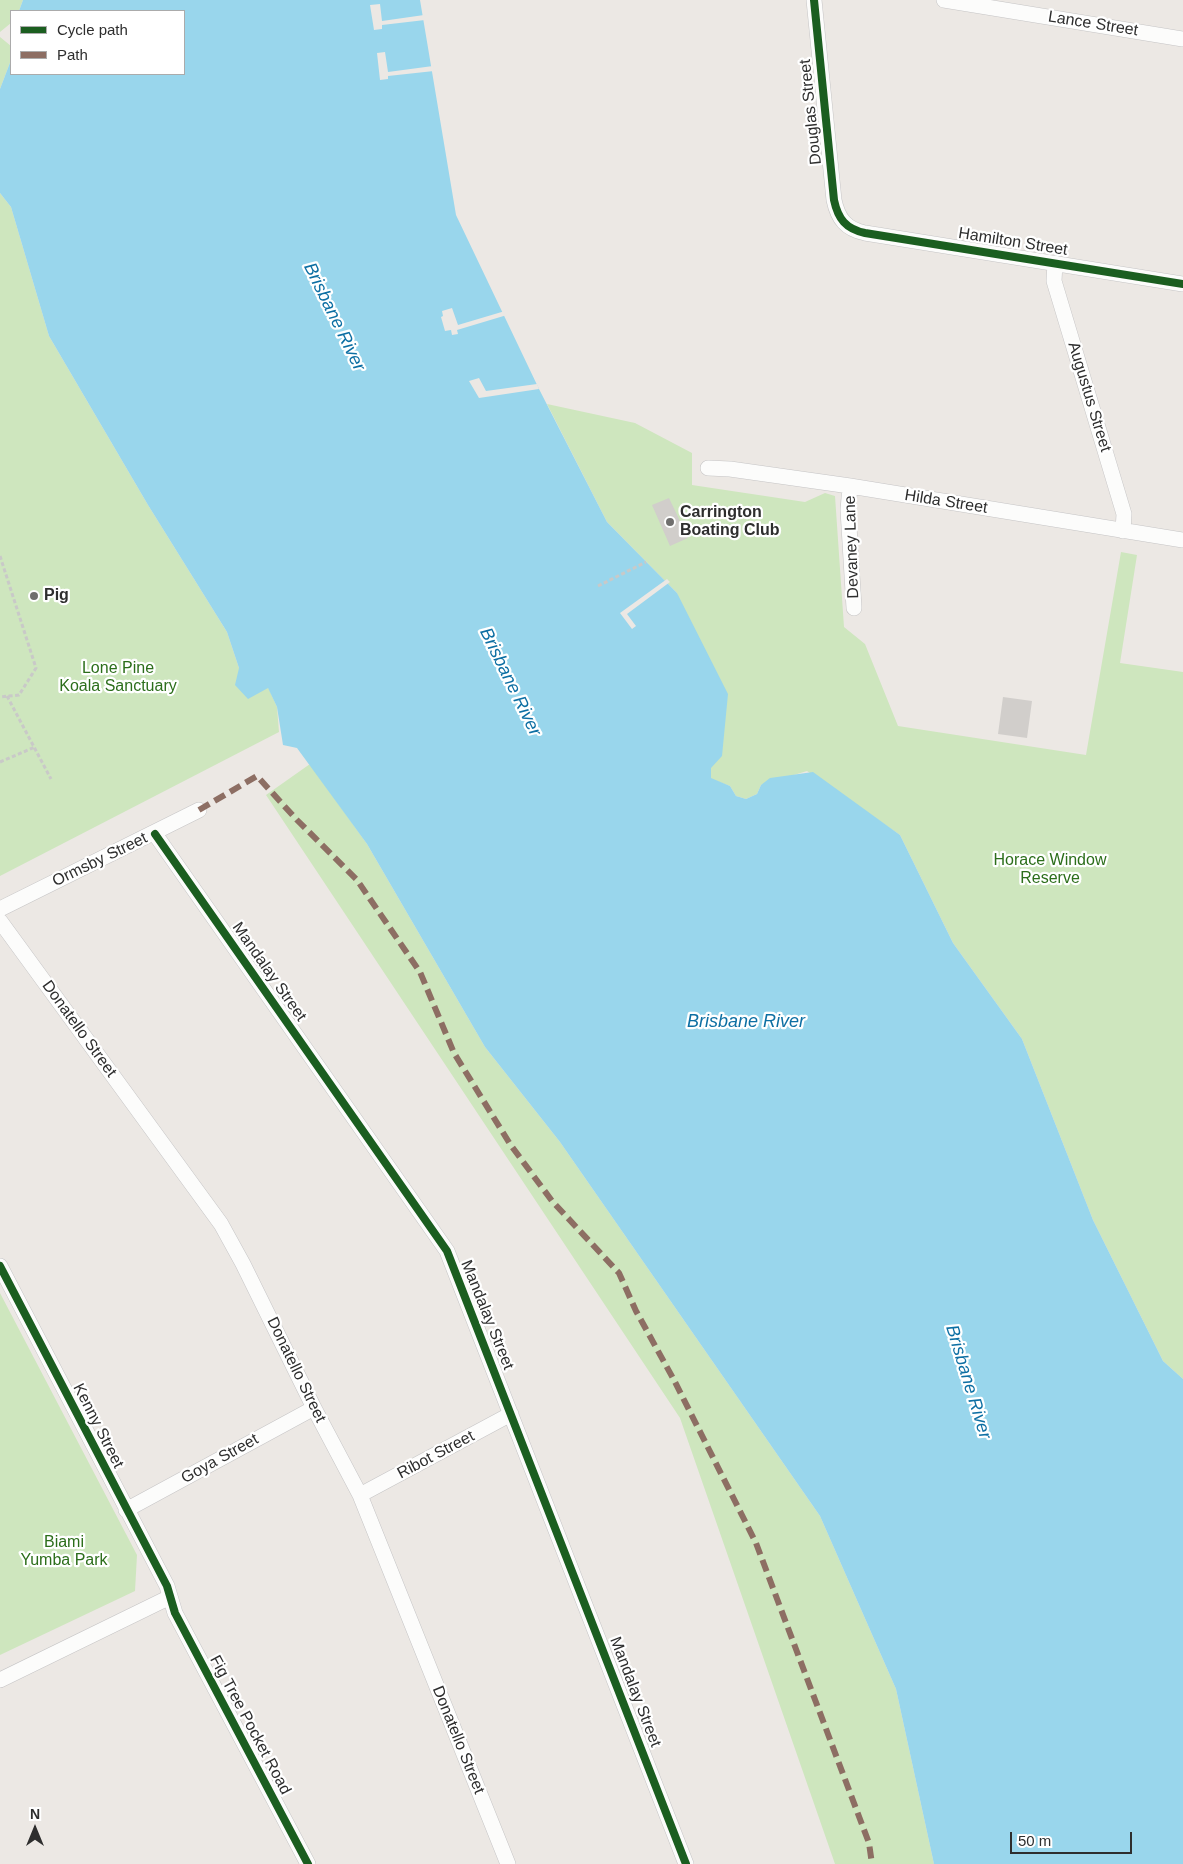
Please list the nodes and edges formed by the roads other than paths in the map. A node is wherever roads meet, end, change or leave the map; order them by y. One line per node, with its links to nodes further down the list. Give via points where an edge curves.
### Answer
1 (814, 0): 4 (street, Douglas Street, via 834,200)
2 (944, 0): 3 (street, Lance Street)
3 (1183, 39)
4 (842, 221): 5 (street, Hamilton Street, via 850,228 865,233)
5 (1055, 263): 6 (street, Hamilton Street); 9 (street, Augustus Street, via 1054,281 1124,514)
6 (1183, 284)
7 (708, 468): 8 (street, Hilda Street, via 730,468)
8 (850, 486): 9 (street, Hilda Street); 11 (street, Devaney Lane, via 848,510)
9 (1123, 531): 10 (street, Hilda Street)
10 (1183, 540)
11 (854, 608)
12 (199, 810): 13 (street, Ormsby Street)
13 (155, 834): 14 (street, Ormsby Street); 18 (street, Mandalay Street, via 447,1251)
14 (0, 909)
15 (0, 921): 17 (street, Donatello Street, via 221,1224)
16 (0, 1266): 20 (street, Kenny Street)
17 (314, 1408): 19 (street, Donatello Street); 20 (street, Goya Street)
18 (512, 1414): 19 (street, Ribot Street); 25 (street, Mandalay Street)
19 (360, 1495): 24 (street, Donatello Street)
20 (126, 1510): 21 (street, Kenny Street, via 167,1586)
21 (170, 1598): 22 (street); 23 (street, Fig Tree Pocket Road)
22 (0, 1680)
23 (308, 1864)
24 (508, 1864)
25 (686, 1864)

